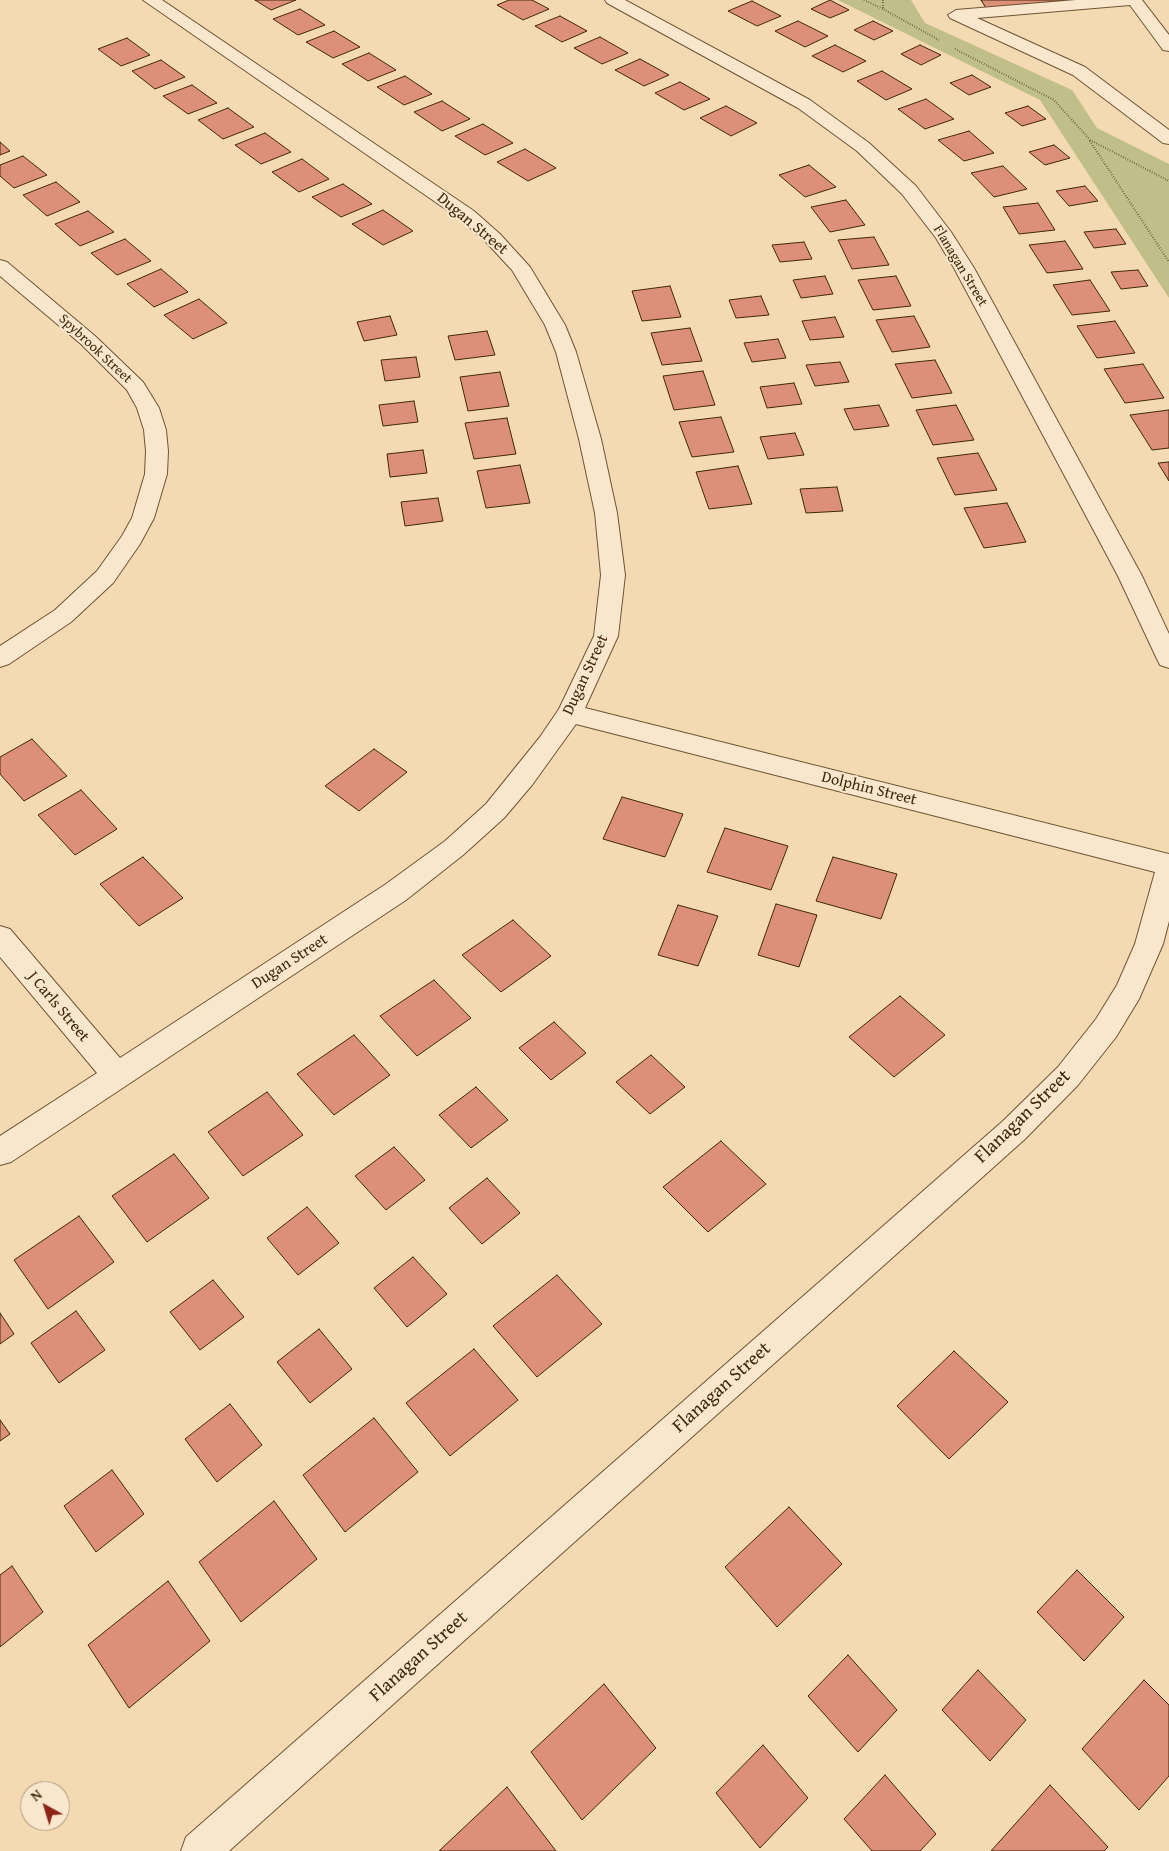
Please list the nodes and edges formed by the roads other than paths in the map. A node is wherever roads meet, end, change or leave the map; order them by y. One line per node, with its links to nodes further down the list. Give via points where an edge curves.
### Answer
1 (151, 0): 11 (street, Dugan Street, via 467,216 520,267 540,297 566,352 590,439 606,513 612,575 606,636)
2 (614, 0): 10 (street, Flanagan Street, via 804,104 863,147 909,190 964,268 1130,576)
3 (947, 0): 5 (street)
4 (1134, 0): 5 (street); 6 (street)
5 (956, 15): 7 (street, via 1079,71)
6 (1169, 46)
7 (1169, 139)
8 (0, 266): 9 (street, Spybrook Street, via 88,340 136,387 148,408 157,451 156,474 143,518 105,577 63,616)
9 (0, 658)
10 (1169, 659)
11 (570, 712): 12 (street, Dolphin Street); 15 (street, Dugan Street, via 495,811 454,848 396,892)
12 (1169, 866)
13 (1169, 870): 17 (street, Flanagan Street, via 1149,944 1129,991 1106,1028 1061,1082 1014,1130)
14 (0, 937): 15 (street, J Carls Street)
15 (117, 1076): 16 (street, Dugan Street)
16 (0, 1152)
17 (200, 1851)

